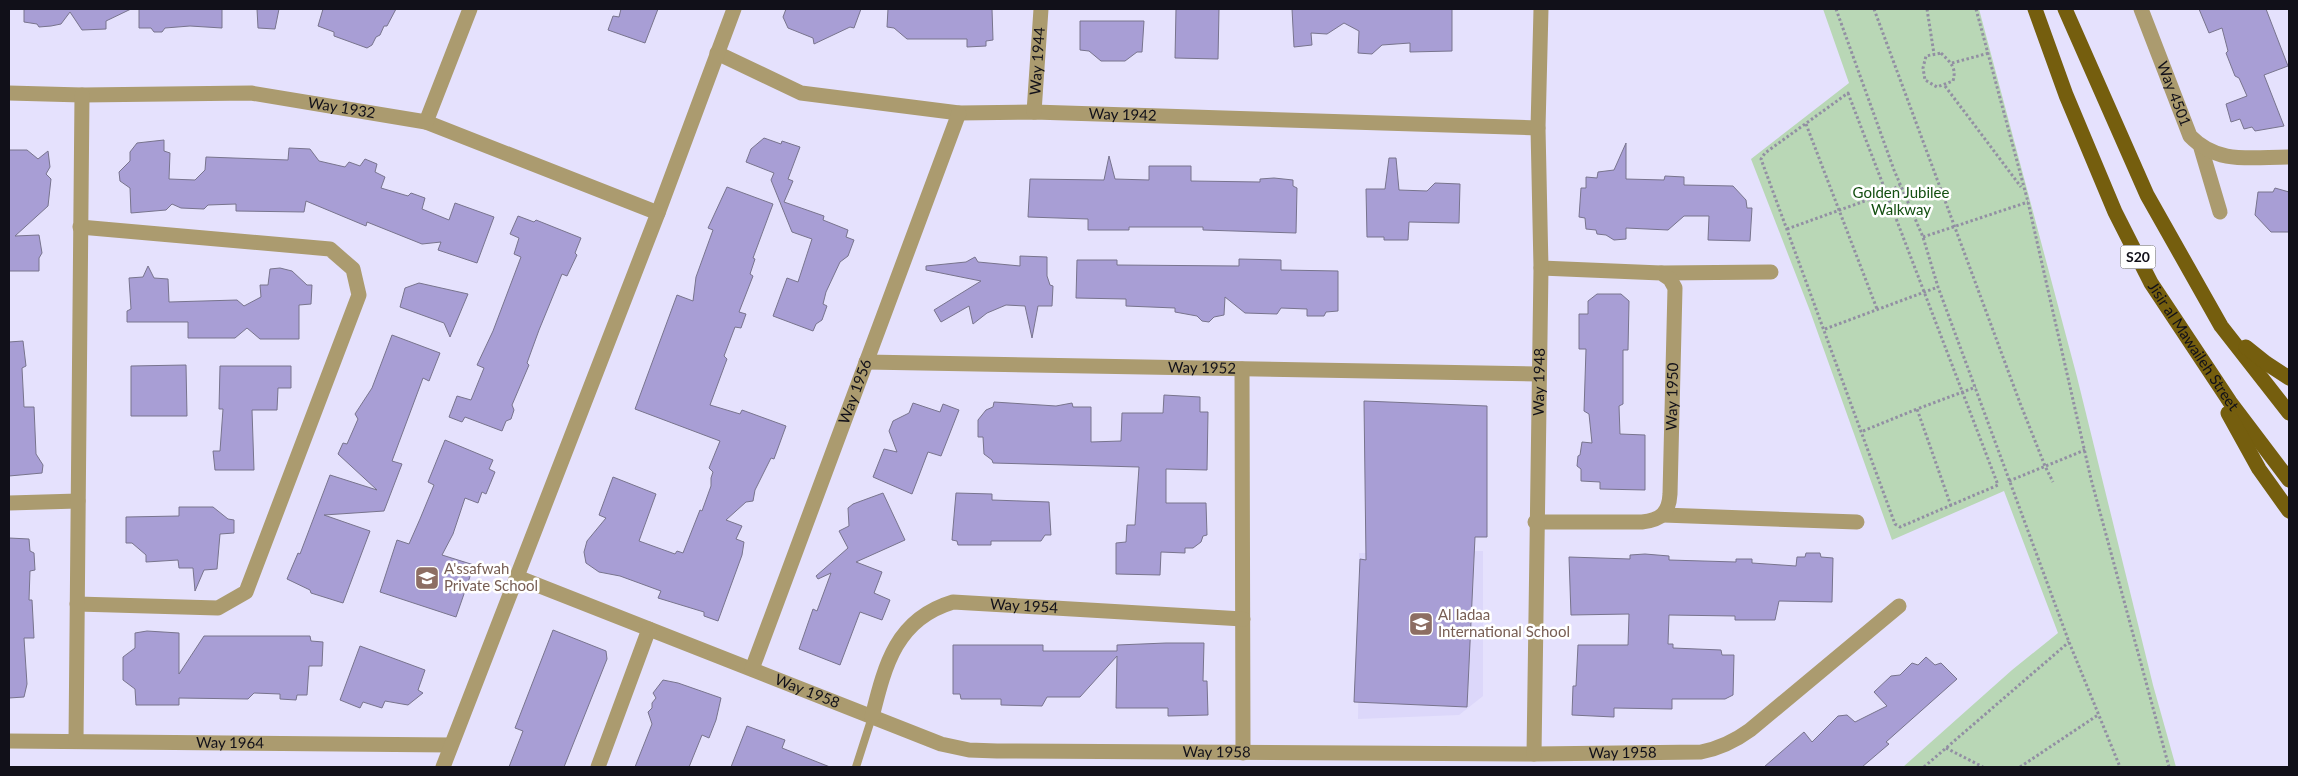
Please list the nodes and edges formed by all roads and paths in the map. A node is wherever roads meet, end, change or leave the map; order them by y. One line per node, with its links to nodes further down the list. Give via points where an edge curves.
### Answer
1 (470, 9): 21 (street)
2 (734, 9): 12 (street)
3 (1041, 9): 19 (street, Way 1944)
4 (1540, 9): 23 (street, Way 1948)
5 (1836, 9): 26 (path)
6 (1874, 9): 34 (path)
7 (1927, 9): 14 (path)
8 (1976, 9): 13 (path)
9 (2035, 9): 45 (main road, Jisir al Mawaileh Street / S20, via 2066,95 2116,212 2151,283)
10 (2065, 9): 43 (main road, S20, via 2147,195)
11 (2141, 9): 24 (street, Way 4501, via 2190,136)
12 (717, 53): 20 (street, Way 1942, via 801,93); 32 (street)
13 (1989, 53): 15 (path); 27 (path)
14 (1934, 54): 15 (path, via 1941,52); 16 (path, via 1926,56 1925,80 1937,87)
15 (1952, 63): 16 (path, via 1956,72 1953,81)
16 (1945, 86): 27 (path)
17 (9, 94): 18 (street, Way 1932)
18 (82, 95): 21 (street, Way 1932, via 251,93); 33 (street)
19 (1034, 112): 20 (street, Way 1942); 23 (street, Way 1942)
20 (959, 113): 46 (street, Way 1956)
21 (426, 122): 32 (street, Way 1932)
22 (1806, 124): 28 (path, via 1848,94); 30 (path); 35 (path, via 1761,156)
23 (1538, 128): 37 (street, Way 1948)
24 (2201, 148): 25 (street, via 2216,156); 31 (street, Way 4501)
25 (2289, 157)
26 (1900, 185): 28 (path); 36 (path)
27 (2024, 190): 29 (path)
28 (1887, 193): 30 (path); 41 (path)
29 (2028, 202): 34 (path); 55 (path)
30 (1839, 210): 35 (path); 42 (path)
31 (2220, 212)
32 (658, 213): 67 (street)
33 (80, 227): 60 (street); 68 (street, via 330,249 353,269 358,295 246,592 218,608)
34 (1955, 227): 36 (path); 56 (path)
35 (1787, 229): 44 (path)
36 (1923, 237): 40 (path)
37 (1541, 268): 39 (street); 48 (street, Way 1948)
38 (1771, 272): 39 (street)
39 (1661, 273): 64 (street, Way 1950, via 1675,288 1670,494 1669,505)
40 (1938, 287): 41 (path); 50 (path)
41 (1925, 291): 42 (path); 51 (path)
42 (1877, 309): 44 (path)
43 (2221, 326): 49 (main road); 53 (main road, S20)
44 (1825, 329): 54 (path)
45 (2185, 335): 57 (main road, Jisir al Mawaileh Street / S20); 63 (main road, via 2259,469)
46 (866, 362): 47 (street, Way 1952); 73 (street, Way 1956)
47 (1242, 369): 48 (street, Way 1952); 70 (street)
48 (1538, 374): 65 (street, Way 1948)
49 (2289, 378)
50 (1976, 387): 51 (path); 58 (path)
51 (1962, 392): 52 (path); 62 (path, via 1998,485)
52 (1917, 409): 54 (path); 62 (path)
53 (2289, 413)
54 (1863, 431): 62 (path, via 1895,524 1900,527)
55 (2085, 450): 56 (path); 89 (path)
56 (2045, 466): 58 (path); 59 (path)
57 (2289, 480)
58 (2009, 481): 72 (path)
59 (2053, 482)
60 (78, 501): 61 (street); 68 (street)
61 (9, 503)
62 (1952, 506)
63 (2289, 511)
64 (1663, 515): 65 (street, via 1654,521 1642,522); 66 (street)
65 (1536, 522): 81 (street, Way 1948)
66 (1857, 522)
67 (517, 577): 71 (street, Way 1958); 78 (street)
68 (77, 604): 77 (street)
69 (1899, 606): 81 (street, Way 1958, via 1750,730 1719,748 1684,753)
70 (1243, 619): 75 (street, Way 1954, via 953,602 936,608 909,626 898,640 882,679); 80 (street)
71 (649, 629): 73 (street, Way 1958); 83 (street)
72 (2069, 642): 74 (path); 79 (path)
73 (752, 669): 75 (street, Way 1958)
74 (2098, 715): 87 (path); 88 (path)
75 (872, 716): 80 (street, Way 1958, via 941,744 969,750); 84 (lane)
76 (9, 741): 77 (street, Way 1964)
77 (76, 742): 78 (street, Way 1964)
78 (451, 745): 82 (street)
79 (1946, 748): 85 (path); 86 (path)
80 (1242, 753): 81 (street, Way 1958)
81 (1534, 754)
82 (443, 767)
83 (598, 767)
84 (856, 767)
85 (1924, 767)
86 (1983, 767)
87 (2020, 767)
88 (2120, 767)
89 (2169, 767)

